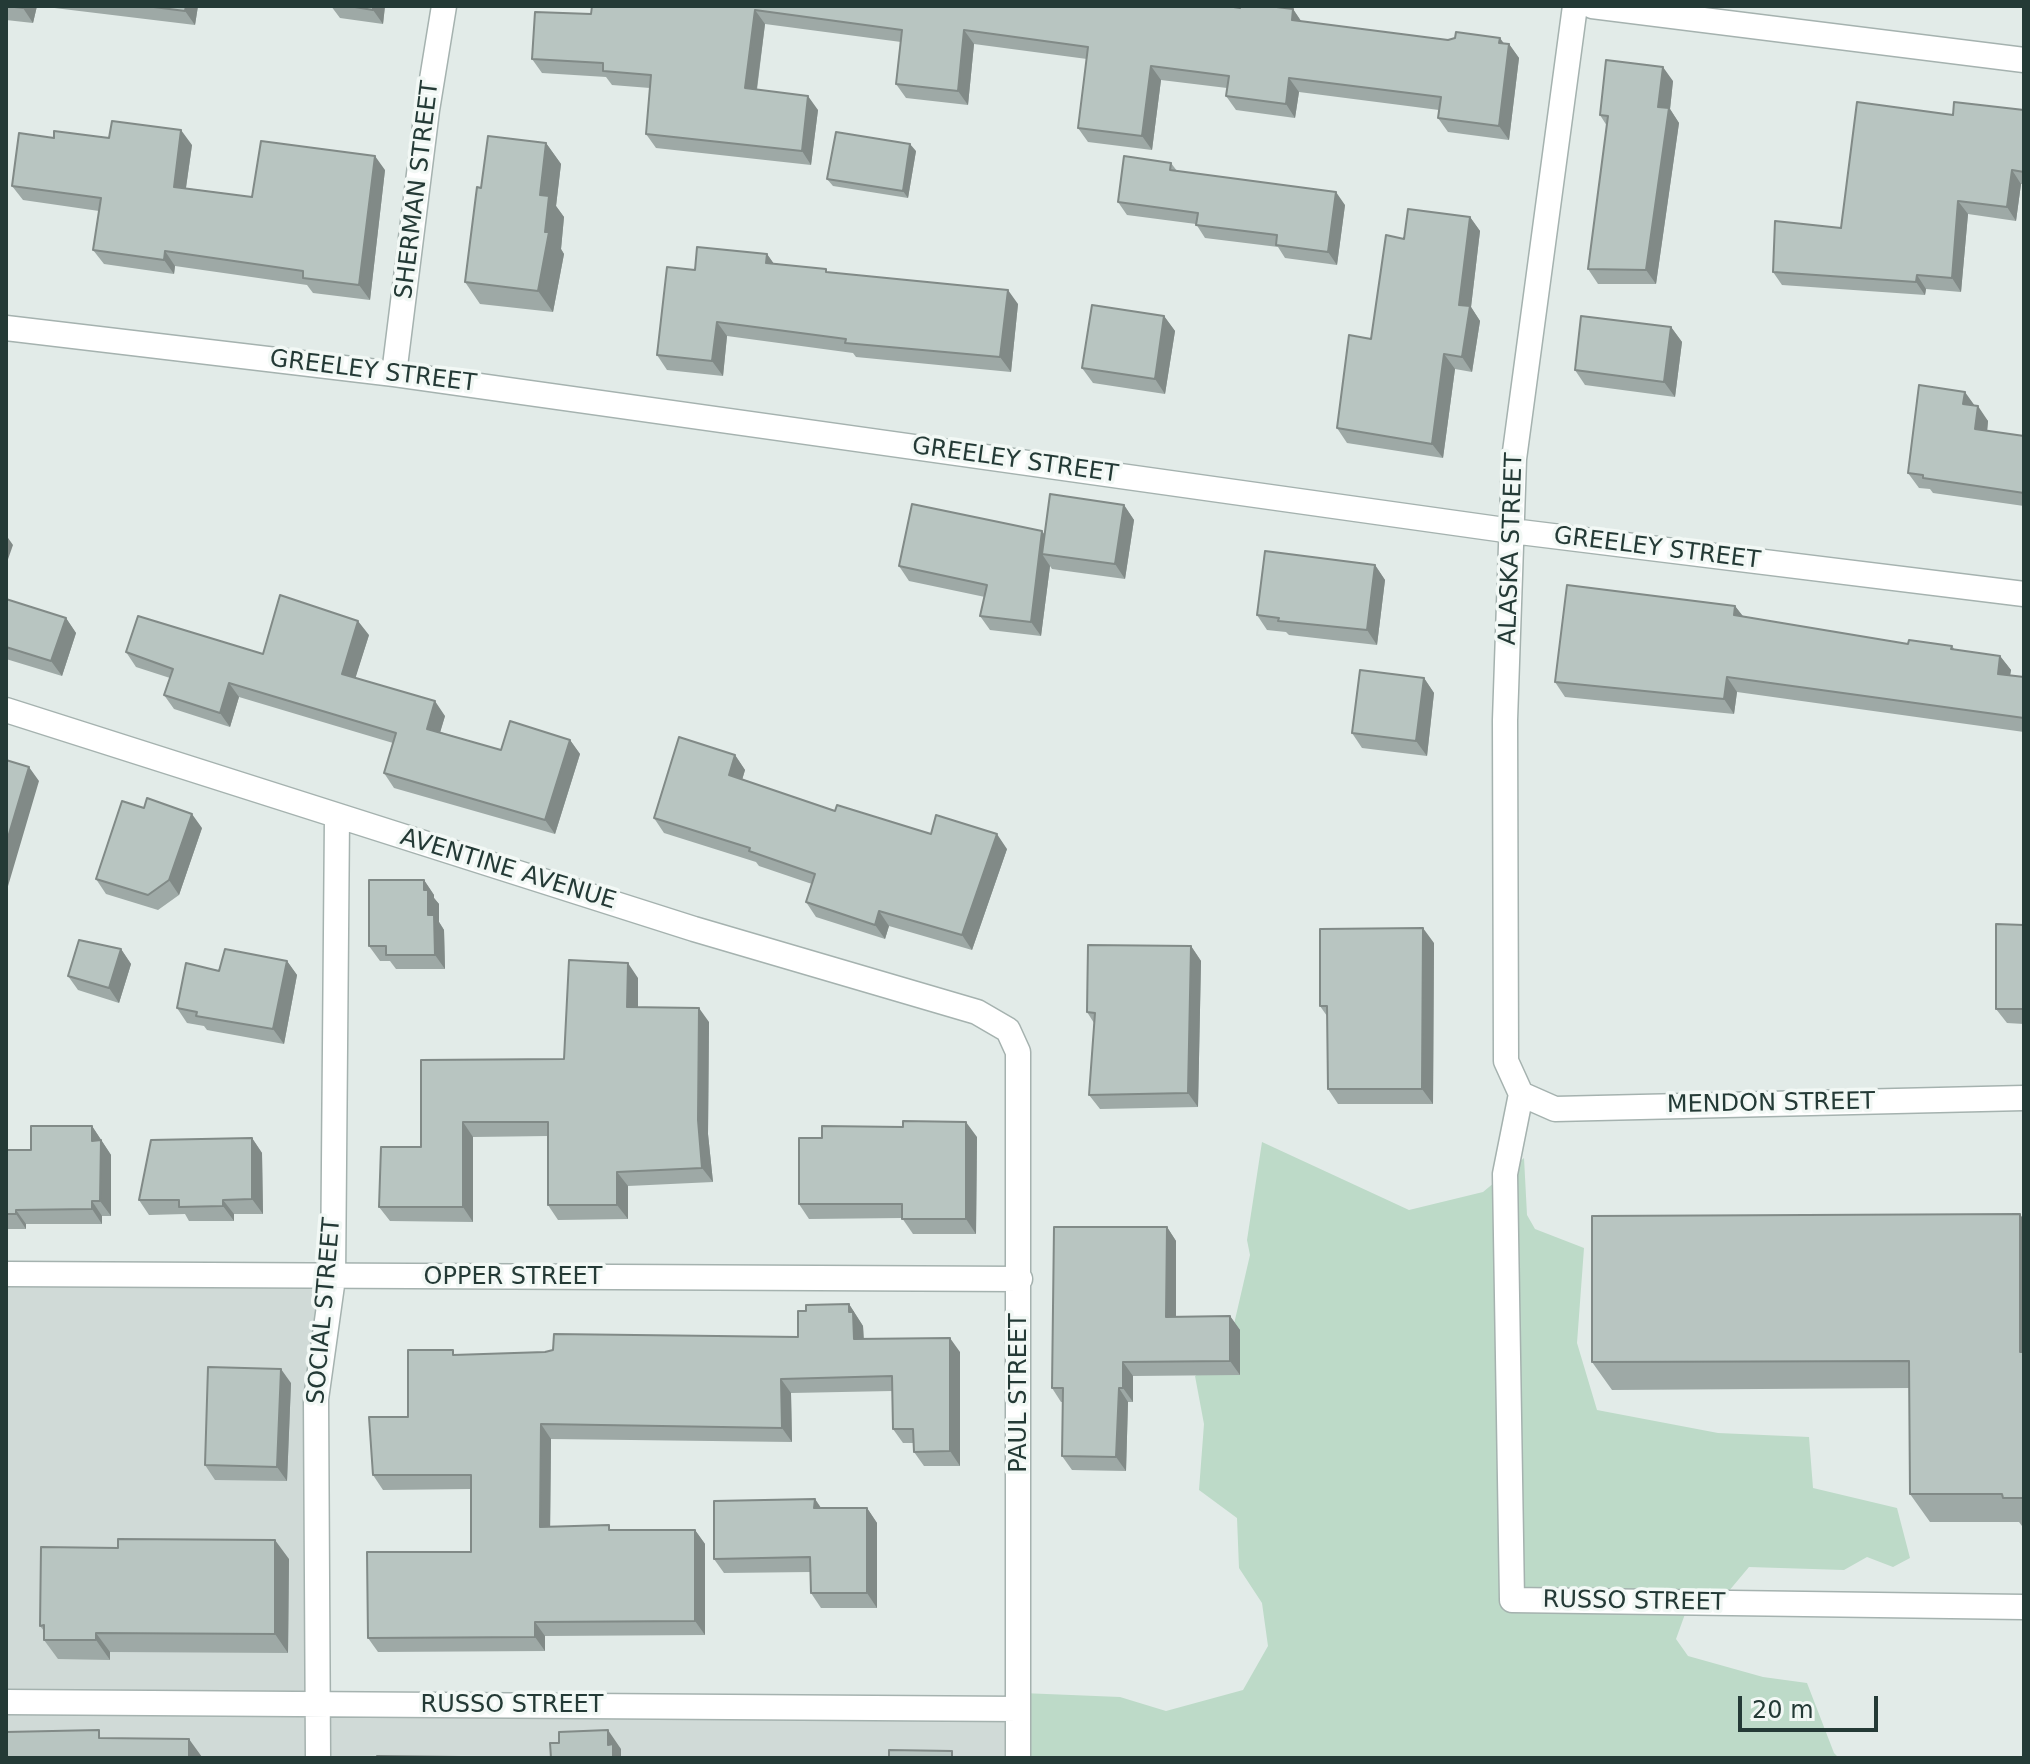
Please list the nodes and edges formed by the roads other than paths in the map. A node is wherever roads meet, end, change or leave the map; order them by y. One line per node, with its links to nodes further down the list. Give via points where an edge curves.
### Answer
1 (444, 6): 6 (street, SHERMAN STREET)
2 (1575, 6): 7 (street, ALASKA STREET, via 1514,459)
3 (1592, 6): 4 (street)
4 (2024, 60)
5 (6, 328): 6 (street, GREELEY STREET)
6 (394, 374): 7 (street, GREELEY STREET)
7 (1512, 531): 8 (street, GREELEY STREET); 12 (street, ALASKA STREET, via 1505,720 1506,1061)
8 (2024, 594)
9 (6, 710): 10 (street, AVENTINE AVENUE)
10 (337, 817): 11 (street, AVENTINE AVENUE, via 977,1012); 15 (street, SOCIAL STREET)
11 (1008, 1030): 16 (street, PAUL STREET, via 1018,1052)
12 (1521, 1094): 13 (street, MENDON STREET, via 1555,1109); 17 (street, RUSSO STREET, via 1505,1174 1512,1600)
13 (2024, 1098)
14 (6, 1274): 15 (street, OPPER STREET)
15 (333, 1278): 16 (street, OPPER STREET); 19 (street, SOCIAL STREET, via 316,1399)
16 (1020, 1279): 20 (street, PAUL STREET)
17 (2024, 1607)
18 (6, 1702): 19 (street, RUSSO STREET)
19 (318, 1705): 20 (street, RUSSO STREET); 21 (street, SOCIAL STREET)
20 (1018, 1709): 22 (street, PAUL STREET)
21 (318, 1758)
22 (1018, 1758)

